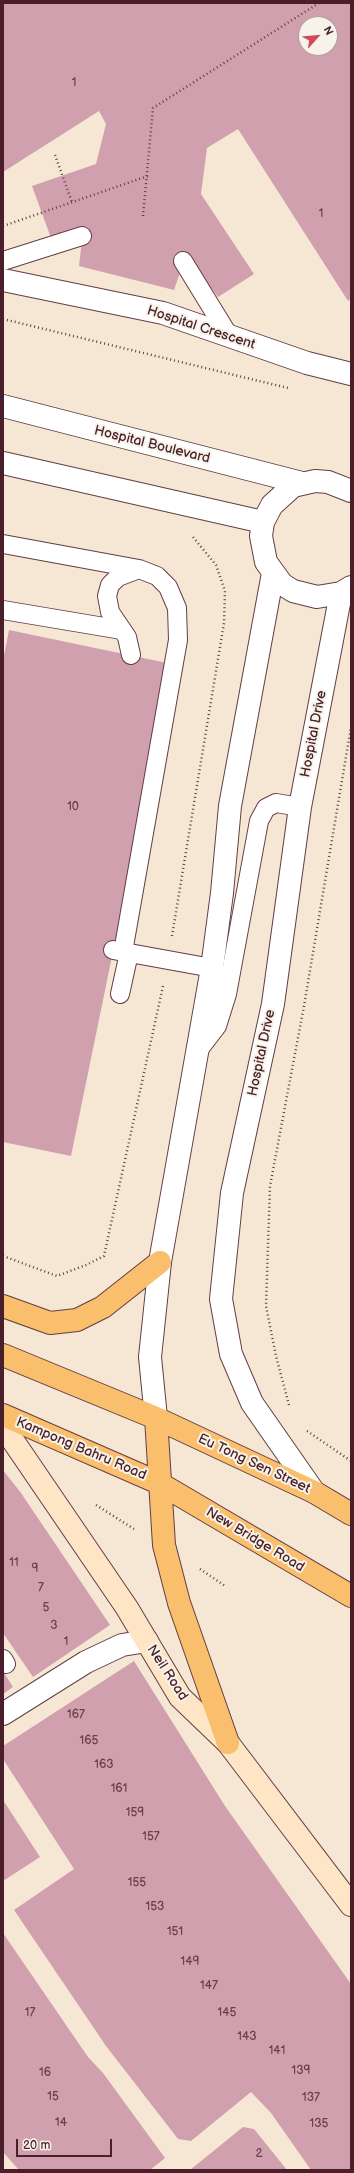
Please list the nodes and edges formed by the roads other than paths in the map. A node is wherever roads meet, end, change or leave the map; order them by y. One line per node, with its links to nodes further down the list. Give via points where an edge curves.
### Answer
1 (82, 236): 2 (lane)
2 (3, 261)
3 (184, 261): 5 (lane)
4 (3, 280): 5 (street, Hospital Crescent, via 163,314)
5 (229, 336): 6 (street, Hospital Crescent, via 307,363)
6 (351, 374)
7 (3, 406): 9 (street, Hospital Boulevard)
8 (3, 463): 11 (street)
9 (302, 483): 10 (street, via 328,482); 11 (street, via 293,486 278,498)
10 (351, 491)
11 (263, 522): 14 (street, via 262,549)
12 (3, 544): 13 (lane)
13 (139, 569): 17 (lane, via 118,577 110,586 107,596 110,612); 20 (lane, via 157,576 168,587 177,608 178,640)
14 (272, 574): 15 (street, via 293,591 317,597); 21 (street, via 230,806)
15 (346, 590): 19 (street, Hospital Drive)
16 (3, 610): 17 (lane)
17 (122, 630): 18 (lane, via 127,637)
18 (131, 655)
19 (300, 807): 23 (lane, via 276,802 266,808 259,821 228,994 217,1026); 31 (street, Hospital Drive, via 273,1004 232,1193 221,1299 231,1354 252,1402)
20 (122, 952): 21 (lane); 22 (lane)
21 (212, 968): 23 (street)
22 (120, 994)
23 (195, 1054): 24 (street)
24 (160, 1262): 25 (main road, via 103,1307 77,1320 50,1323); 28 (street, via 150,1357)
25 (3, 1306)
26 (3, 1355): 28 (main road)
27 (3, 1415): 30 (main road, Kampong Bahru Road)
28 (156, 1418): 30 (main road); 31 (main road, Eu Tong Sen Street)
29 (3, 1426): 34 (main road, Neil Road, via 118,1595)
30 (159, 1483): 33 (main road, New Bridge Road); 36 (main road, via 164,1545 179,1603)
31 (314, 1492): 32 (main road, Eu Tong Sen Street)
32 (351, 1514)
33 (351, 1596)
34 (146, 1641): 35 (street, via 122,1645 86,1662); 36 (main road, Neil Road, via 180,1697)
35 (3, 1714)
36 (228, 1743): 37 (main road, Neil Road)
37 (351, 1905)

